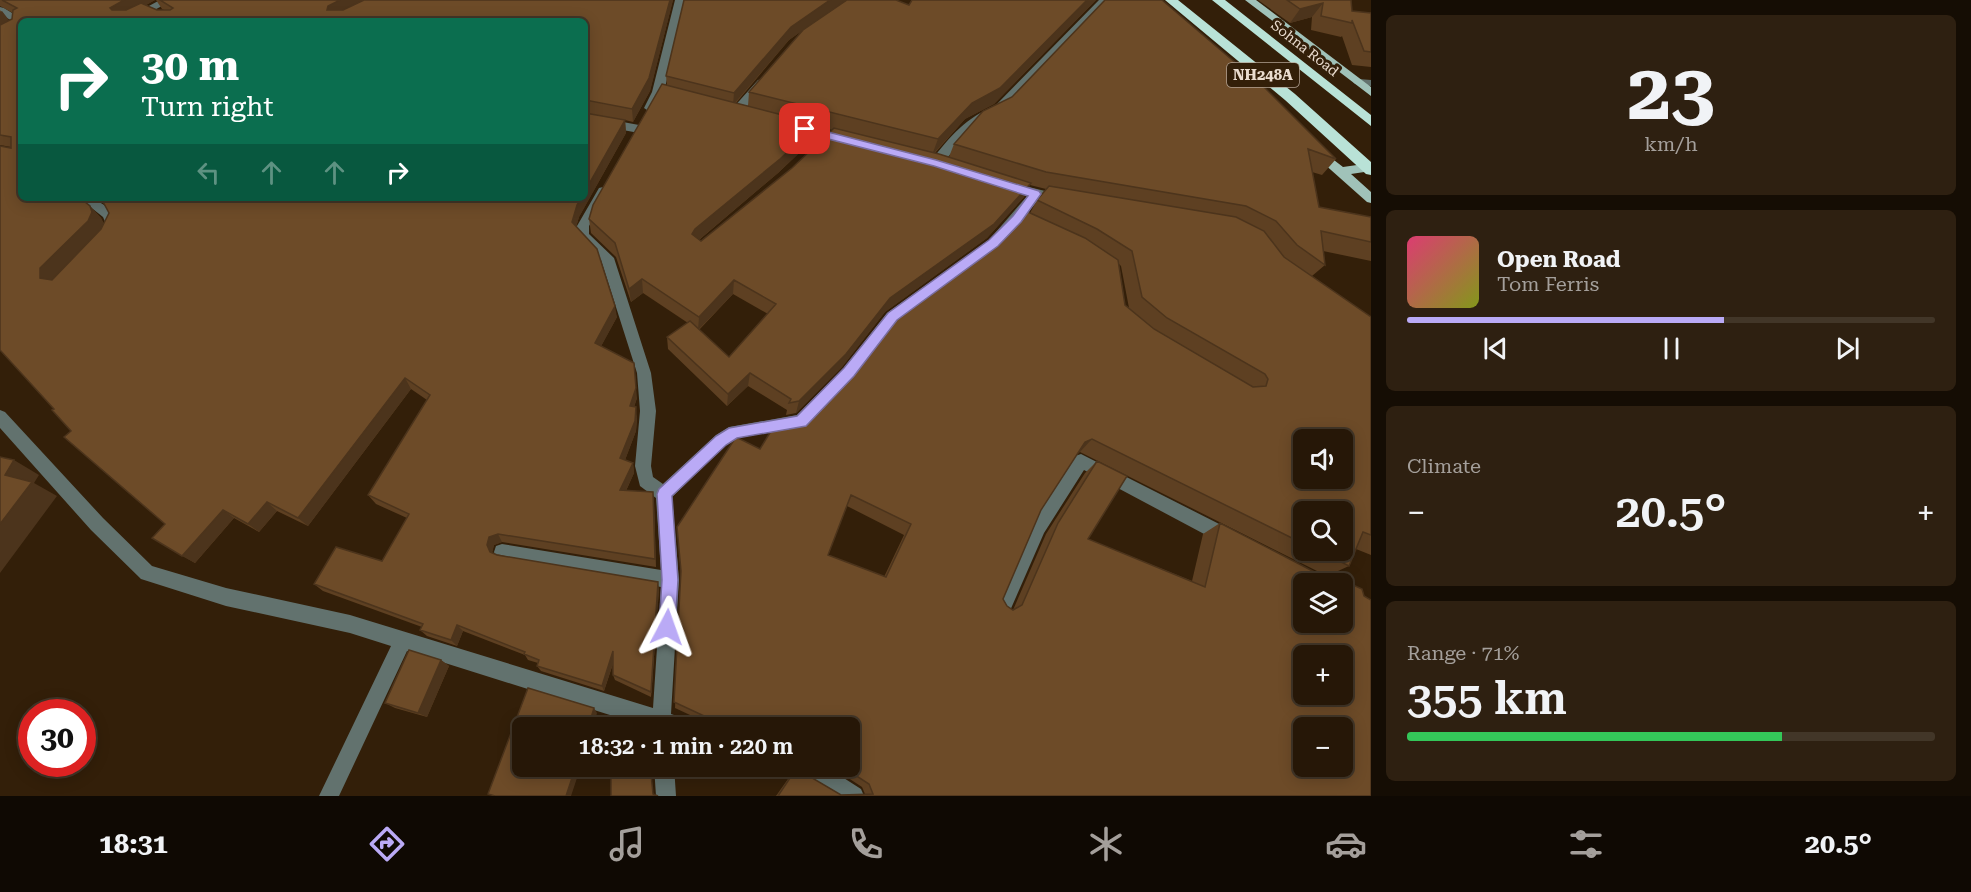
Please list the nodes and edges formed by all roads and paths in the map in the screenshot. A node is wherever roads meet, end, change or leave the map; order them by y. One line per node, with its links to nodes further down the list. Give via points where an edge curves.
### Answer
1 (168, 0): 8 (street)
2 (680, 0): 17 (street, via 664,93 636,134)
3 (1105, 0): 24 (street, via 999,109 983,114 955,138)
4 (1171, 0): 25 (highway, NH248A)
5 (1218, 0): 18 (highway, Sohna Road / NH248A)
6 (1250, 0): 13 (main road)
7 (0, 10): 11 (street)
8 (150, 10): 9 (street); 10 (street)
9 (165, 17)
10 (133, 18)
11 (18, 25)
12 (773, 69): 16 (street)
13 (1359, 82): 14 (street); 15 (main road)
14 (1371, 83)
15 (1371, 92)
16 (736, 112)
17 (588, 120)
18 (1371, 122)
19 (782, 124): 20 (street)
20 (828, 135): 22 (street); 23 (street)
21 (1307, 142): 26 (main road)
22 (860, 144)
23 (813, 150)
24 (936, 164)
25 (1371, 168): 26 (main road)
26 (1341, 172): 30 (main road)
27 (610, 179): 35 (street, via 587,218 582,235 607,258 644,373 648,411 643,466 646,481)
28 (991, 180): 29 (street)
29 (1035, 194): 31 (street); 35 (street, via 1022,222 892,317 849,372 801,421 734,432)
30 (1371, 198)
31 (1071, 200)
32 (89, 201): 33 (street, via 109,216 112,224)
33 (98, 245)
34 (0, 417): 40 (street, via 147,573 225,597 350,624)
35 (664, 494): 38 (street)
36 (1242, 545): 39 (street, via 1081,461 1038,528)
37 (502, 552): 38 (street)
38 (670, 580): 42 (street)
39 (1003, 607)
40 (403, 640): 41 (street); 45 (street)
41 (640, 717)
42 (661, 717)
43 (665, 777): 46 (street)
44 (824, 777): 47 (street)
45 (329, 796)
46 (666, 796)
47 (854, 796)

